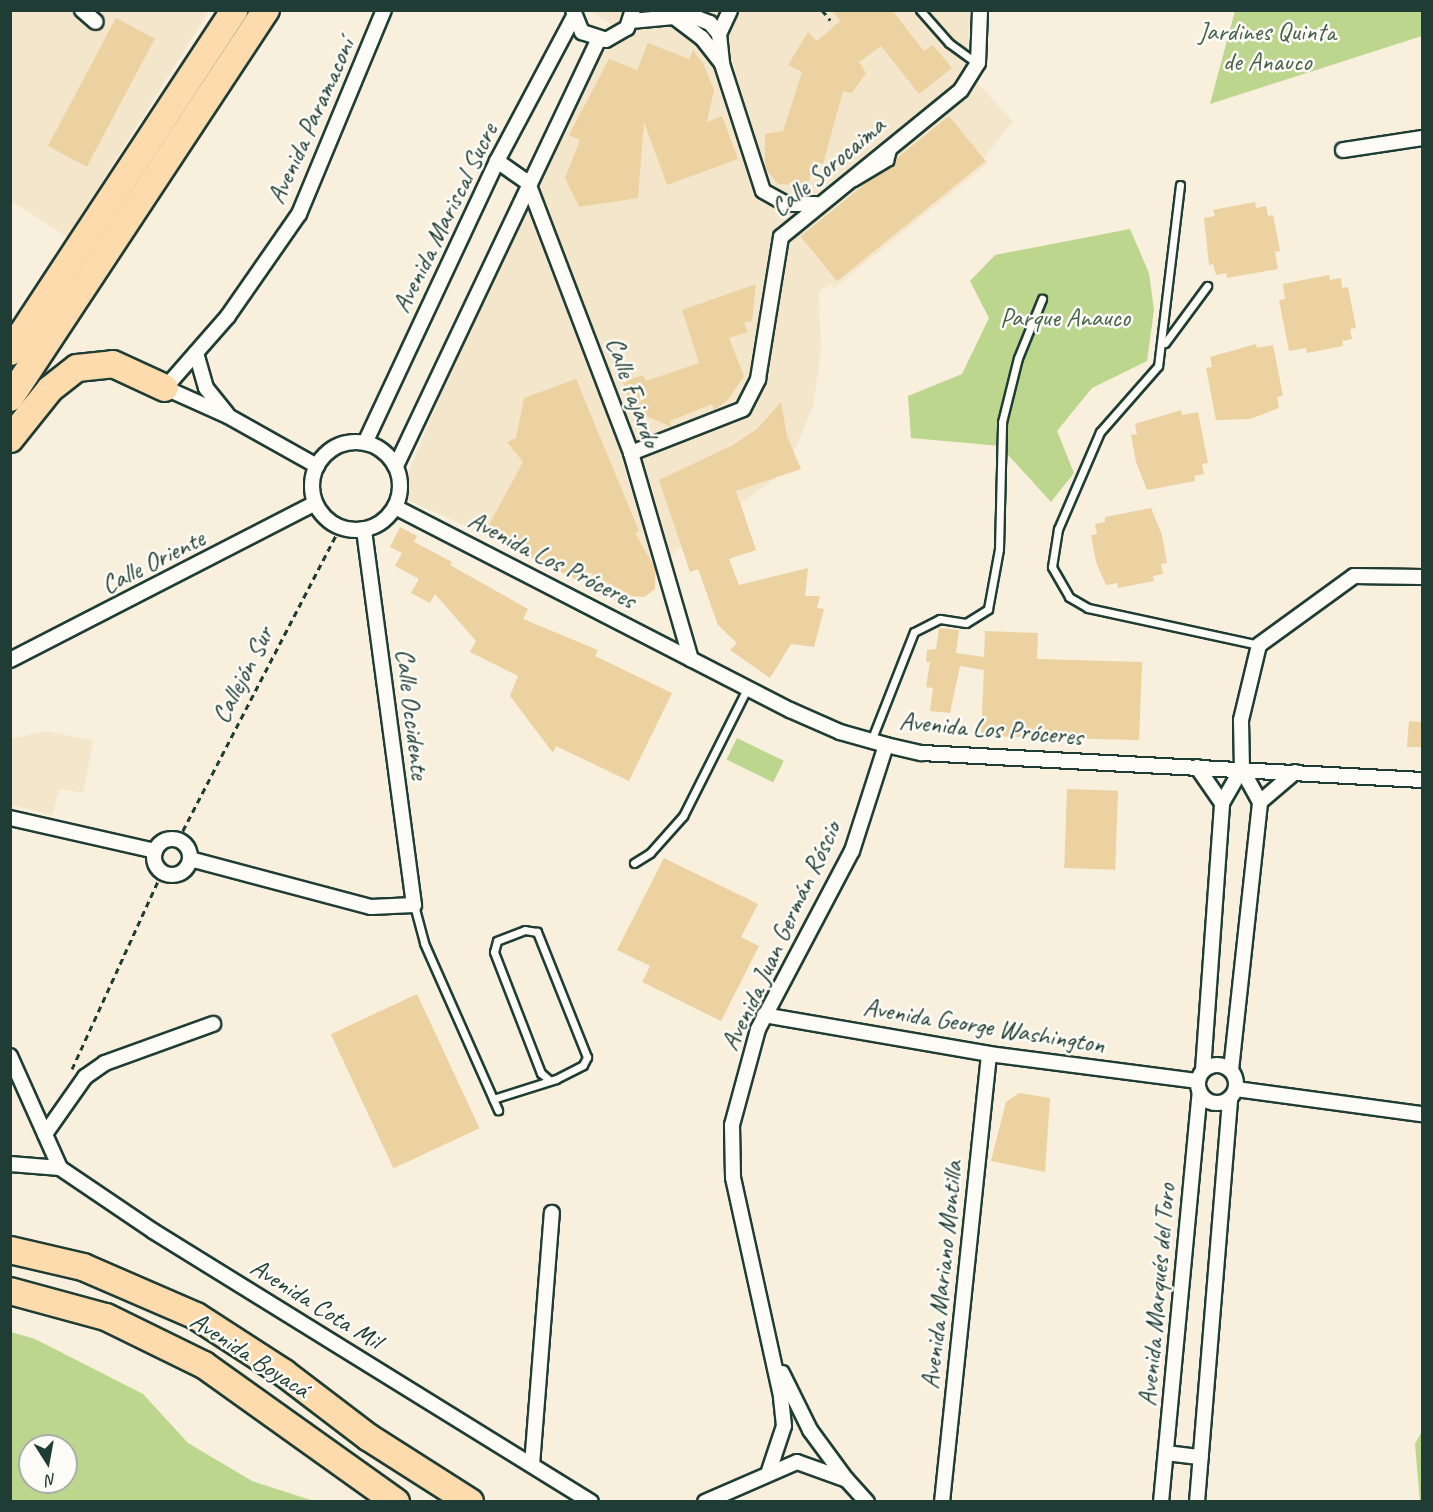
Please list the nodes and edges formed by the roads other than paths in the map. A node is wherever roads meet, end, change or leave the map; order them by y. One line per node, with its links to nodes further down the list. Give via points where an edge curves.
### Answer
1 (82, 10): 11 (street)
2 (236, 10): 25 (highway)
3 (266, 10): 28 (highway)
4 (384, 10): 26 (street, Avenida Paramaconí, via 298,214 228,316)
5 (676, 10): 12 (street)
6 (730, 10): 12 (street)
7 (920, 10): 14 (lane, via 949,43)
8 (980, 10): 14 (street)
9 (574, 13): 13 (street, via 582,32); 18 (street, Avenida Mariscal Sucre)
10 (632, 16): 13 (street, via 621,34); 15 (street, via 674,17 702,38)
11 (96, 22)
12 (715, 23): 15 (street)
13 (598, 40): 19 (street)
14 (978, 63): 21 (street, Calle Sorocaima, via 961,90)
15 (722, 64): 21 (street, via 764,191 786,204)
16 (1422, 138): 17 (street)
17 (1343, 150)
18 (497, 161): 19 (street); 31 (street, Avenida Mariscal Sucre)
19 (528, 183): 32 (street, Calle Fajardo); 34 (street)
20 (1180, 185): 24 (lane)
21 (818, 204): 32 (street, Calle Sorocaima, via 781,237 758,379 743,409)
22 (1207, 286): 24 (lane)
23 (1042, 299): 43 (lane, via 1018,358 1002,422 999,549 988,609 966,623 940,618 914,632)
24 (1164, 345): 39 (lane, via 1158,366 1100,432 1058,529 1052,567 1069,597 1088,608)
25 (10, 352)
26 (196, 353): 27 (street, Avenida Paramaconí); 29 (street, via 206,388)
27 (165, 388): 29 (street); 30 (highway, via 113,364 77,368 50,389)
28 (10, 398)
29 (228, 416): 33 (street)
30 (10, 439)
31 (366, 443): 33 (street, via 343,444); 34 (street, via 383,451)
32 (631, 453): 40 (street, Calle Fajardo)
33 (317, 466): 35 (street, via 312,478)
34 (396, 466): 36 (street, via 401,487)
35 (315, 503): 37 (street, via 340,527); 41 (street, Calle Oriente)
36 (395, 507): 37 (street, via 382,521); 40 (street, Avenida Los Próceres)
37 (364, 530): 55 (street, Calle Occidente)
38 (1422, 577): 39 (street, via 1354,576)
39 (1259, 645): 46 (street, via 1241,720)
40 (691, 659): 42 (street, Avenida Los Próceres)
41 (10, 660)
42 (748, 687): 43 (street, Avenida Los Próceres, via 840,732); 54 (lane, via 683,816 650,853)
43 (871, 741): 44 (street, Avenida Los Próceres)
44 (886, 745): 45 (street, Avenida Los Próceres, via 922,753); 56 (street, Avenida Juan Germán Róscio, via 852,851)
45 (1197, 767): 46 (street, Avenida Los Próceres); 50 (street)
46 (1242, 769): 47 (street, Avenida Los Próceres); 49 (street); 50 (street, Avenida Marqués del Toro)
47 (1295, 772): 48 (street, Avenida Los Próceres); 49 (street)
48 (1422, 780)
49 (1260, 802): 60 (street)
50 (1222, 803): 62 (street, Avenida Marqués del Toro)
51 (10, 818): 52 (street)
52 (155, 850): 53 (street, via 164,840 178,840 186,845); 53 (street, via 155,862 162,872 177,874)
53 (190, 859): 55 (street, via 371,907)
54 (634, 863)
55 (414, 905): 64 (lane, via 424,943)
56 (764, 1015): 58 (street, Avenida George Washington); 73 (street, Avenida Juan Germán Róscio, via 742,1076 730,1148 733,1177)
57 (213, 1024): 67 (street, via 105,1063 85,1077)
58 (989, 1054): 62 (street, Avenida George Washington); 84 (street, Avenida Mariano Montilla)
59 (10, 1056): 67 (street)
60 (1231, 1070): 62 (street, via 1221,1064); 63 (street)
61 (549, 1080): 61 (lane, via 541,1073 494,952 497,941 525,930 537,932 587,1057 576,1070); 64 (lane)
62 (1200, 1081): 63 (street, via 1214,1103); 74 (street, Avenida Marqués del Toro)
63 (1233, 1094): 66 (street); 75 (street)
64 (493, 1098): 65 (lane)
65 (498, 1110)
66 (1422, 1114)
67 (45, 1134): 69 (street)
68 (10, 1164): 69 (street, Avenida Cota Mil)
69 (60, 1168): 76 (street, Avenida Cota Mil, via 153,1232)
70 (552, 1213): 76 (street)
71 (10, 1250): 80 (highway, Avenida Boyacá, via 83,1268 196,1316 284,1373 368,1437)
72 (10, 1291): 79 (highway, Avenida Boyacá, via 106,1317 204,1365)
73 (776, 1360): 77 (street, Avenida Juan Germán Róscio, via 784,1426); 78 (street, Avenida Juan Germán Róscio, via 810,1430)
74 (1166, 1453): 75 (street); 85 (street, Avenida Marqués del Toro)
75 (1201, 1457): 86 (street)
76 (532, 1465): 81 (street, Avenida Cota Mil)
77 (769, 1471): 78 (street, via 797,1462); 82 (street)
78 (847, 1480): 83 (street)
79 (396, 1502)
80 (470, 1502)
81 (591, 1502)
82 (705, 1502)
83 (867, 1502)
84 (942, 1502)
85 (1161, 1502)
86 (1197, 1502)

